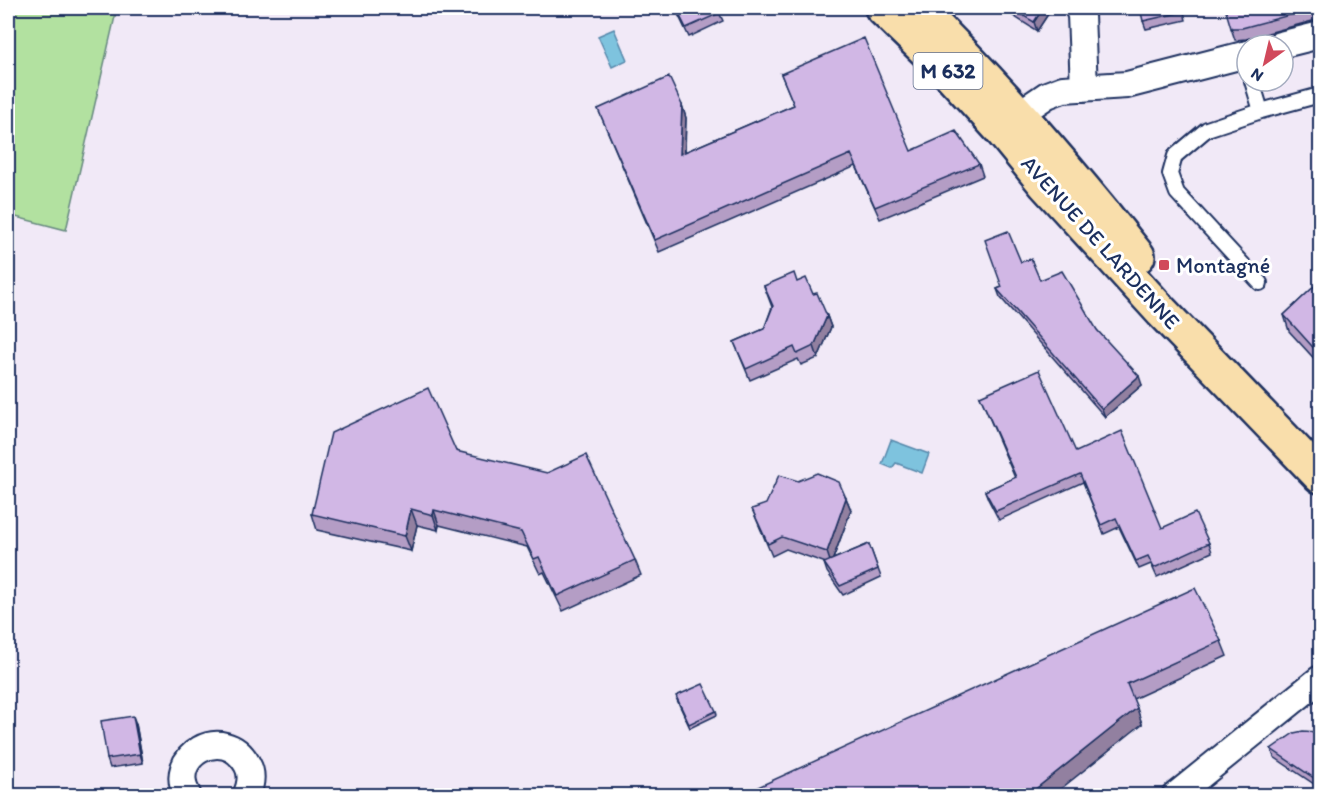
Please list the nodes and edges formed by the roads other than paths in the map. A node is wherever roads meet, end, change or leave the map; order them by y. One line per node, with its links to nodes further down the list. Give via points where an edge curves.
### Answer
1 (882, 8): 11 (main road, AVENUE DE LARDENNE / M 632, via 951,75)
2 (917, 8): 11 (main road, AVENUE DE LARDENNE / M 632)
3 (1078, 8): 7 (street)
4 (1320, 35): 5 (street)
5 (1295, 41)
6 (1235, 60): 7 (street, via 1127,85)
7 (1084, 88): 11 (street, via 1047,95)
8 (1256, 93): 10 (lane)
9 (1320, 95): 10 (lane)
10 (1261, 111): 12 (lane, via 1208,129 1175,156 1170,174 1177,193)
11 (1010, 122): 13 (main road, AVENUE DE LARDENNE / M 632, via 1084,188 1174,301 1234,366); 14 (main road, AVENUE DE LARDENNE / M 632, via 1045,183)
12 (1260, 283)
13 (1320, 444)
14 (1320, 476)
15 (1320, 679): 18 (street)
16 (188, 795): 17 (street, via 182,780 184,767 202,747 216,744 231,747 243,756 251,782)
17 (246, 795)
18 (1175, 795)

